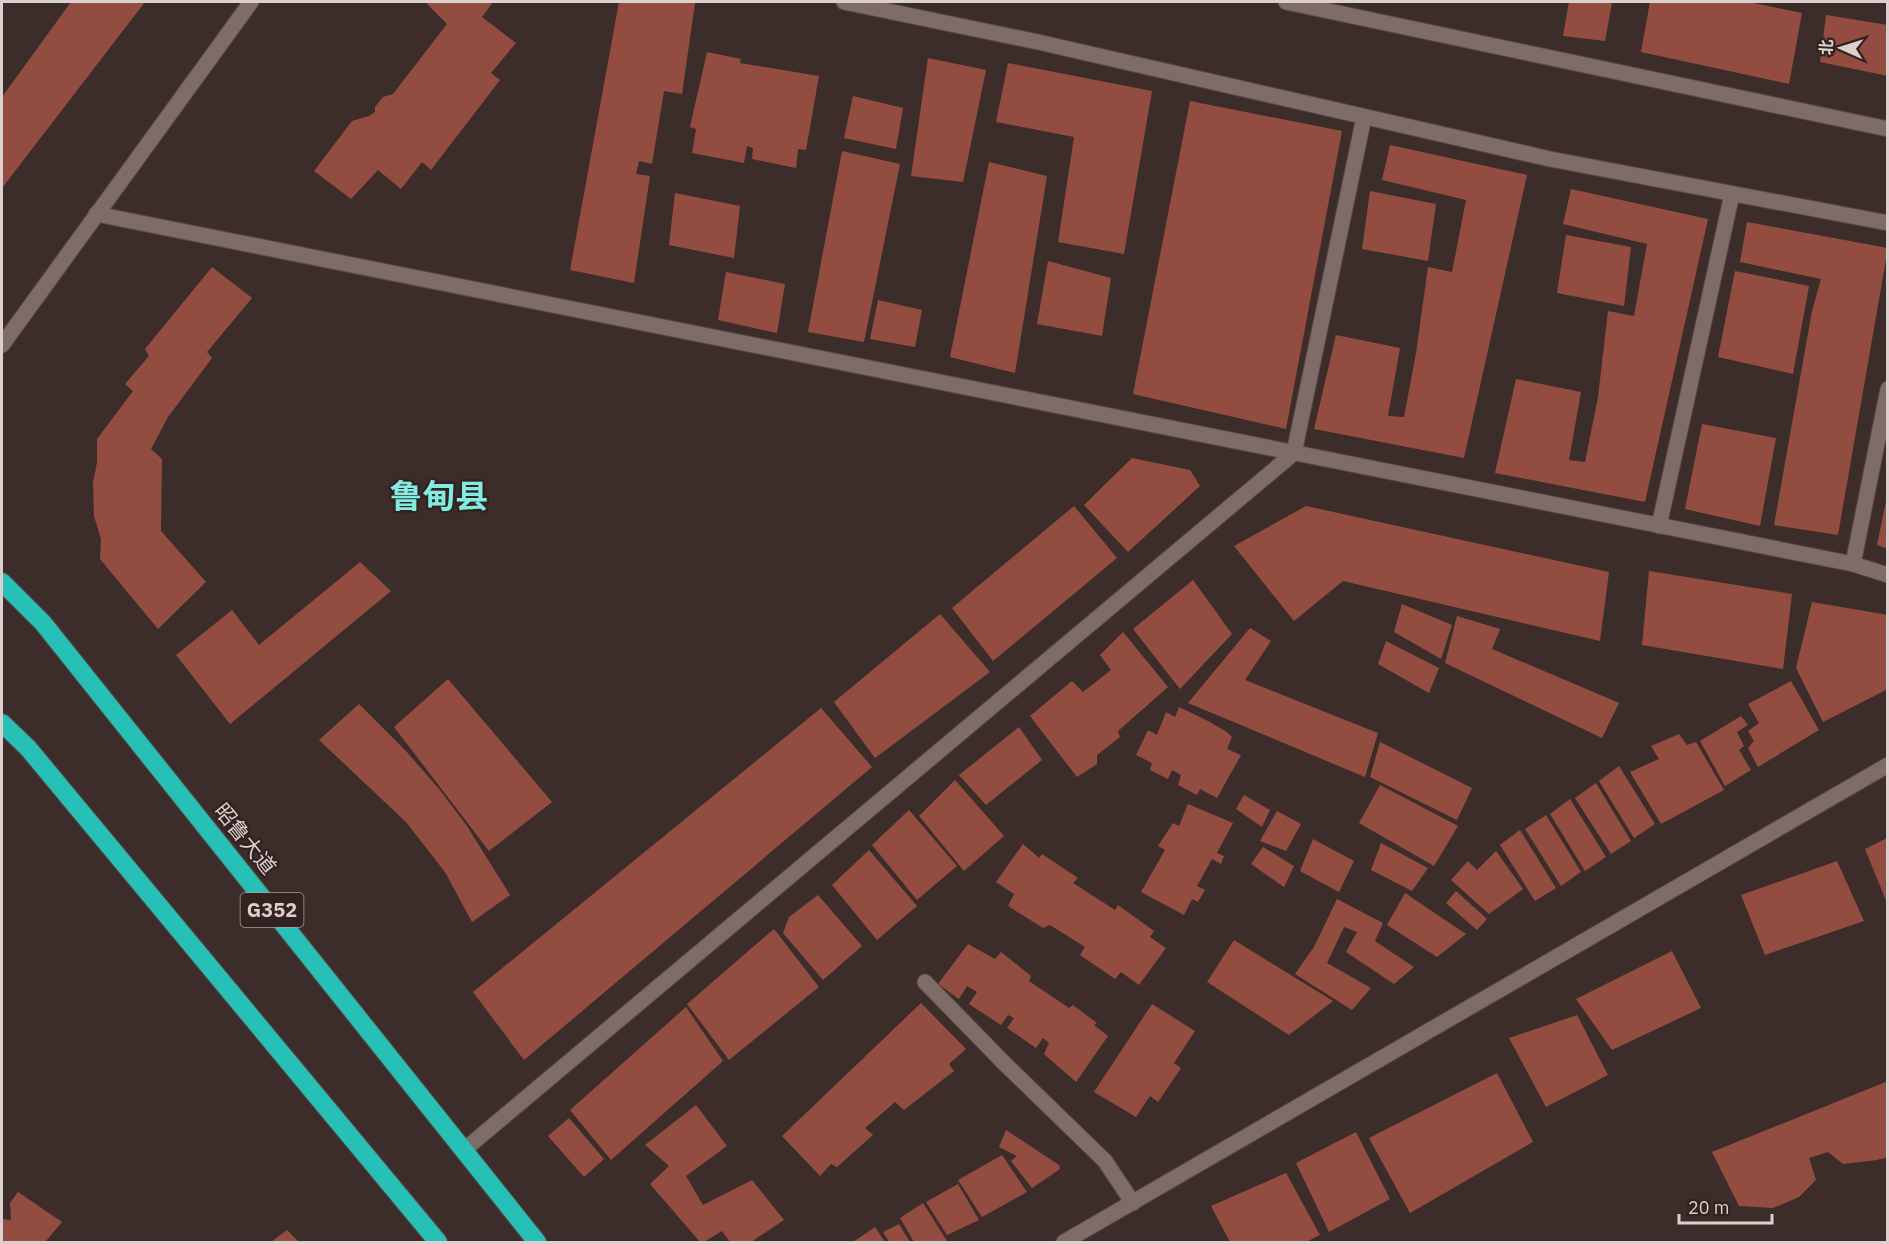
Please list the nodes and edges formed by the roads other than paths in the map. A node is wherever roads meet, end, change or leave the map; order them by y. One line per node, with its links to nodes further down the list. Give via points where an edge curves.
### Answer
1 (251, 2): 7 (street)
2 (844, 2): 4 (street)
3 (1286, 2): 5 (street)
4 (1364, 117): 6 (street, via 1550,159); 11 (street)
5 (1887, 129)
6 (1732, 194): 8 (street); 12 (street)
7 (96, 214): 9 (street); 11 (street)
8 (1887, 223)
9 (2, 345)
10 (1887, 389): 13 (street)
11 (1294, 453): 12 (street); 19 (street)
12 (1659, 526): 13 (street)
13 (1853, 564): 14 (street)
14 (1887, 575)
15 (2, 582): 19 (highway, 昭鲁大道 / G352, via 43,623)
16 (2, 723): 21 (highway, via 28,748)
17 (1887, 765): 20 (street)
18 (925, 982): 20 (street, via 1105,1161)
19 (464, 1150): 22 (highway, 昭鲁大道 / G352)
20 (1133, 1203): 23 (street)
21 (438, 1242)
22 (537, 1242)
23 (1064, 1242)

